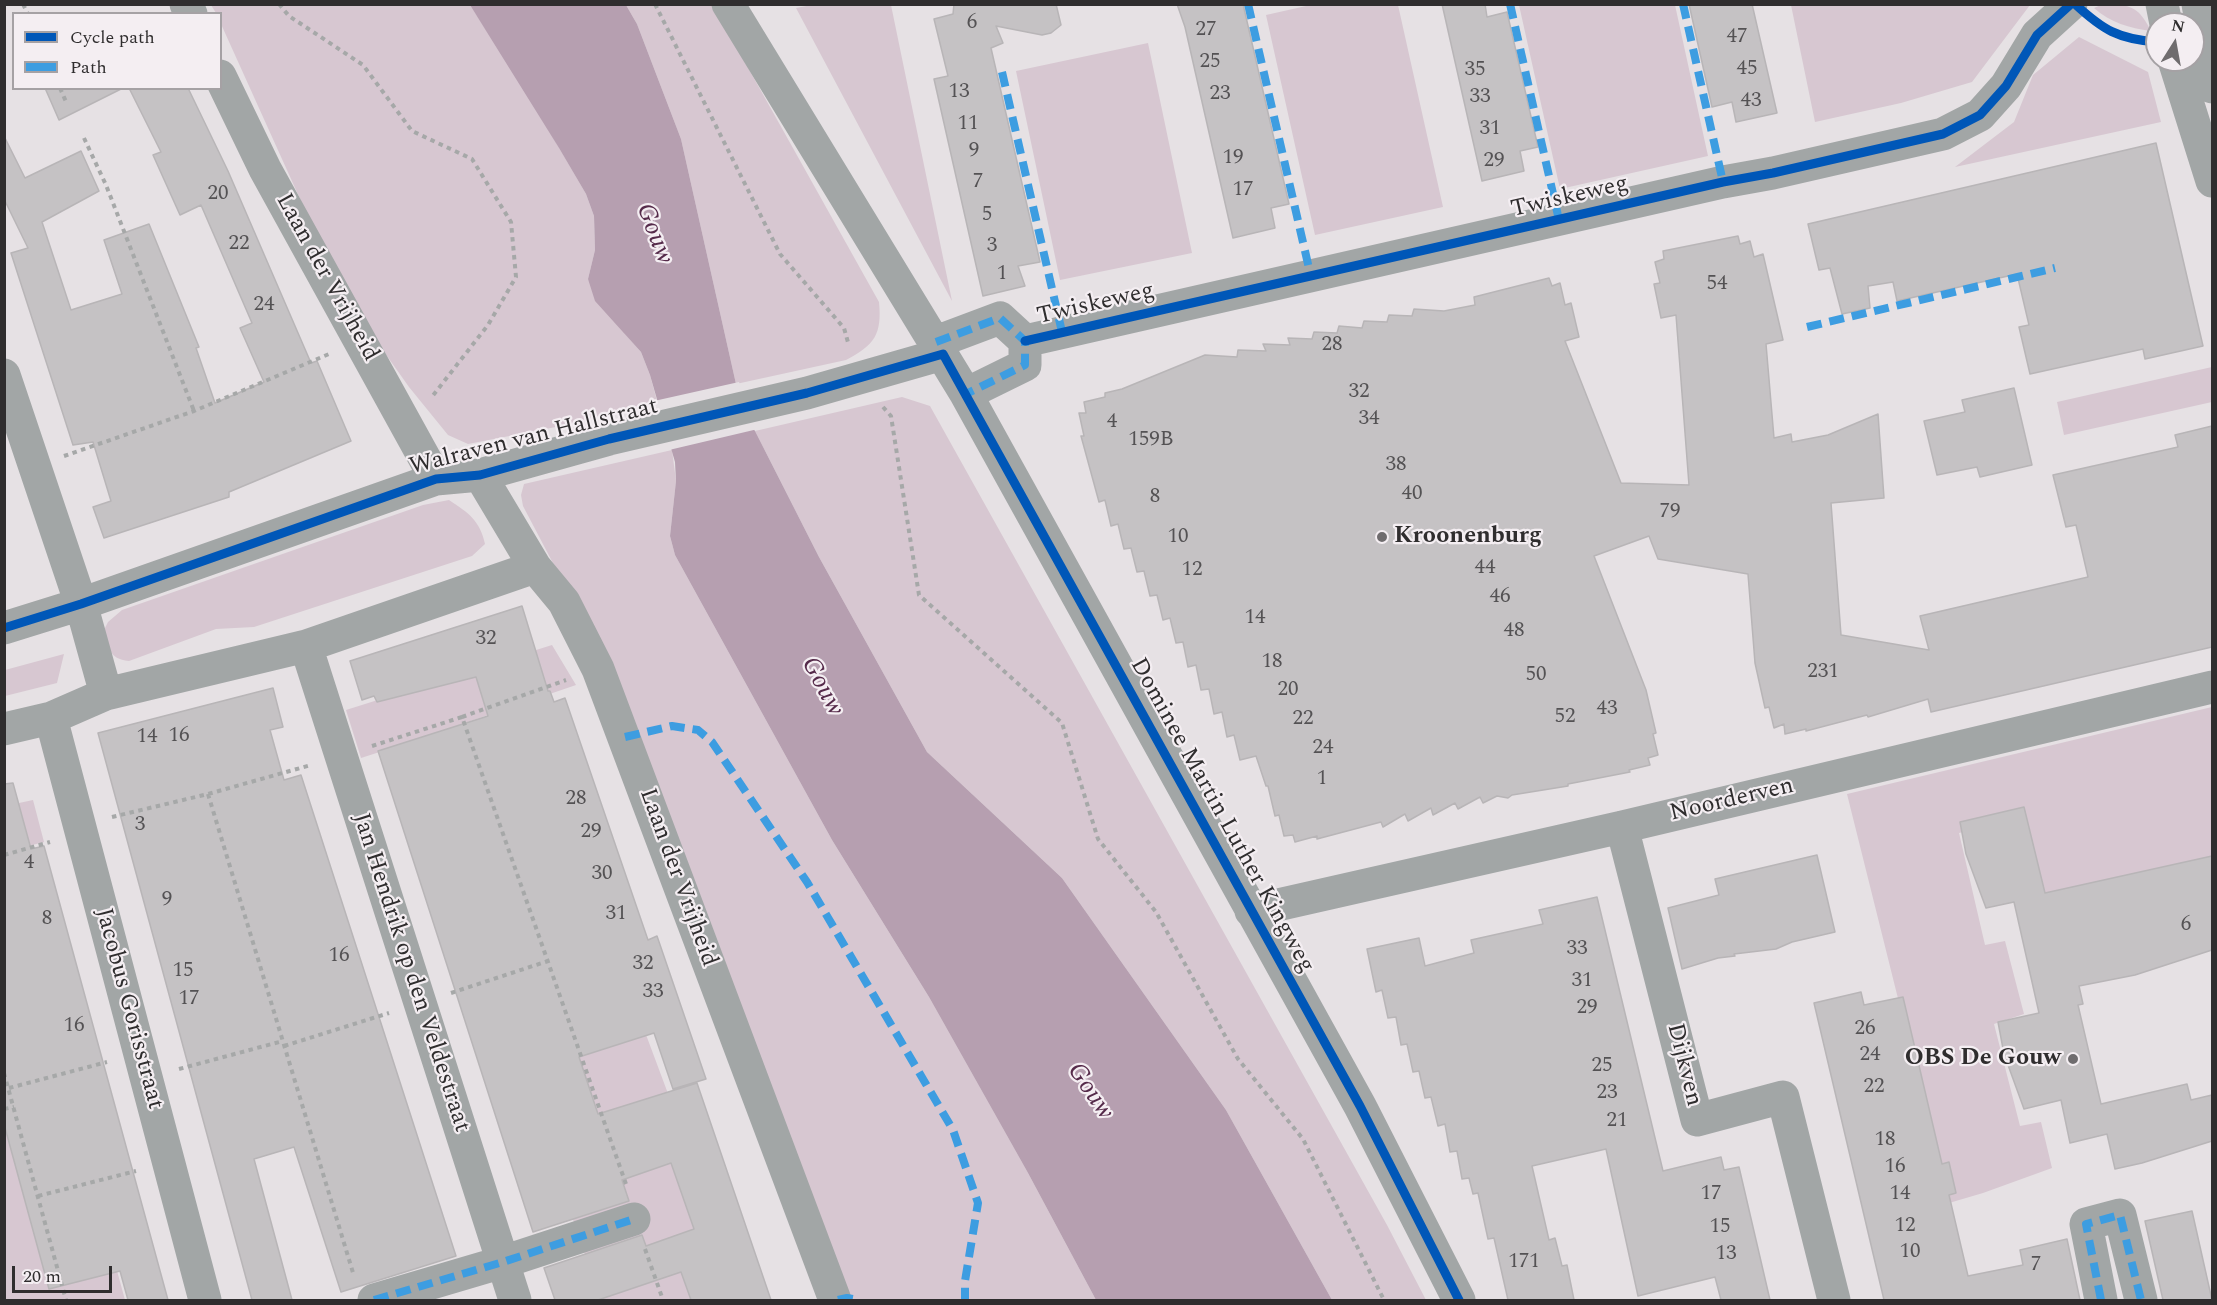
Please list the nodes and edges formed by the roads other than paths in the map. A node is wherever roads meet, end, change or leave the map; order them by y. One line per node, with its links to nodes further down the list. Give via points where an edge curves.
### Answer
1 (728, 4): 9 (street, Dominee Martin Luther Kingweg)
2 (2071, 4): 8 (street, Twiskeweg, via 2037,35 2006,86 1980,115 1943,134)
3 (2198, 4): 6 (street)
4 (2178, 72): 7 (street)
5 (222, 80): 13 (street, Laan der Vrijheid, via 265,169)
6 (2212, 87)
7 (2212, 181)
8 (1025, 341): 9 (street, Walraven van Hallstraat, via 1000,318); 11 (street, via 1025,365)
9 (939, 348): 11 (street, Dominee Martin Luther Kingweg); 12 (street, Walraven van Hallstraat, via 861,378 807,393 609,439)
10 (4, 375): 15 (street)
11 (966, 394): 23 (street, Dominee Martin Luther Kingweg)
12 (480, 475): 13 (street, Walraven van Hallstraat); 14 (street, Laan der Vrijheid)
13 (436, 478): 15 (street, Walraven van Hallstraat)
14 (535, 567): 17 (street); 29 (street, Laan der Vrijheid, via 564,602 598,669)
15 (81, 604): 16 (street, Walraven van Hallstraat); 19 (street)
16 (4, 628)
17 (306, 646): 19 (street); 25 (street, Jan Hendrik op den Veldestraat)
18 (2212, 687): 22 (street, Noorderven)
19 (105, 694): 20 (street)
20 (51, 718): 21 (street); 27 (street, Jacobus Gorisstraat)
21 (4, 729)
22 (1622, 827): 23 (street, Noorderven); 31 (street, Dijkven, via 1697,1120 1783,1097)
23 (1251, 911): 30 (street, Dominee Martin Luther Kingweg, via 1360,1106)
24 (634, 1219): 25 (street)
25 (503, 1262): 26 (street); 28 (street, Jan Hendrik op den Veldestraat)
26 (364, 1289)
27 (205, 1300)
28 (515, 1300)
29 (835, 1300)
30 (1459, 1300)
31 (1834, 1300)
32 (2101, 1300): 33 (street, via 2086,1224 2120,1215)
33 (2141, 1300)

